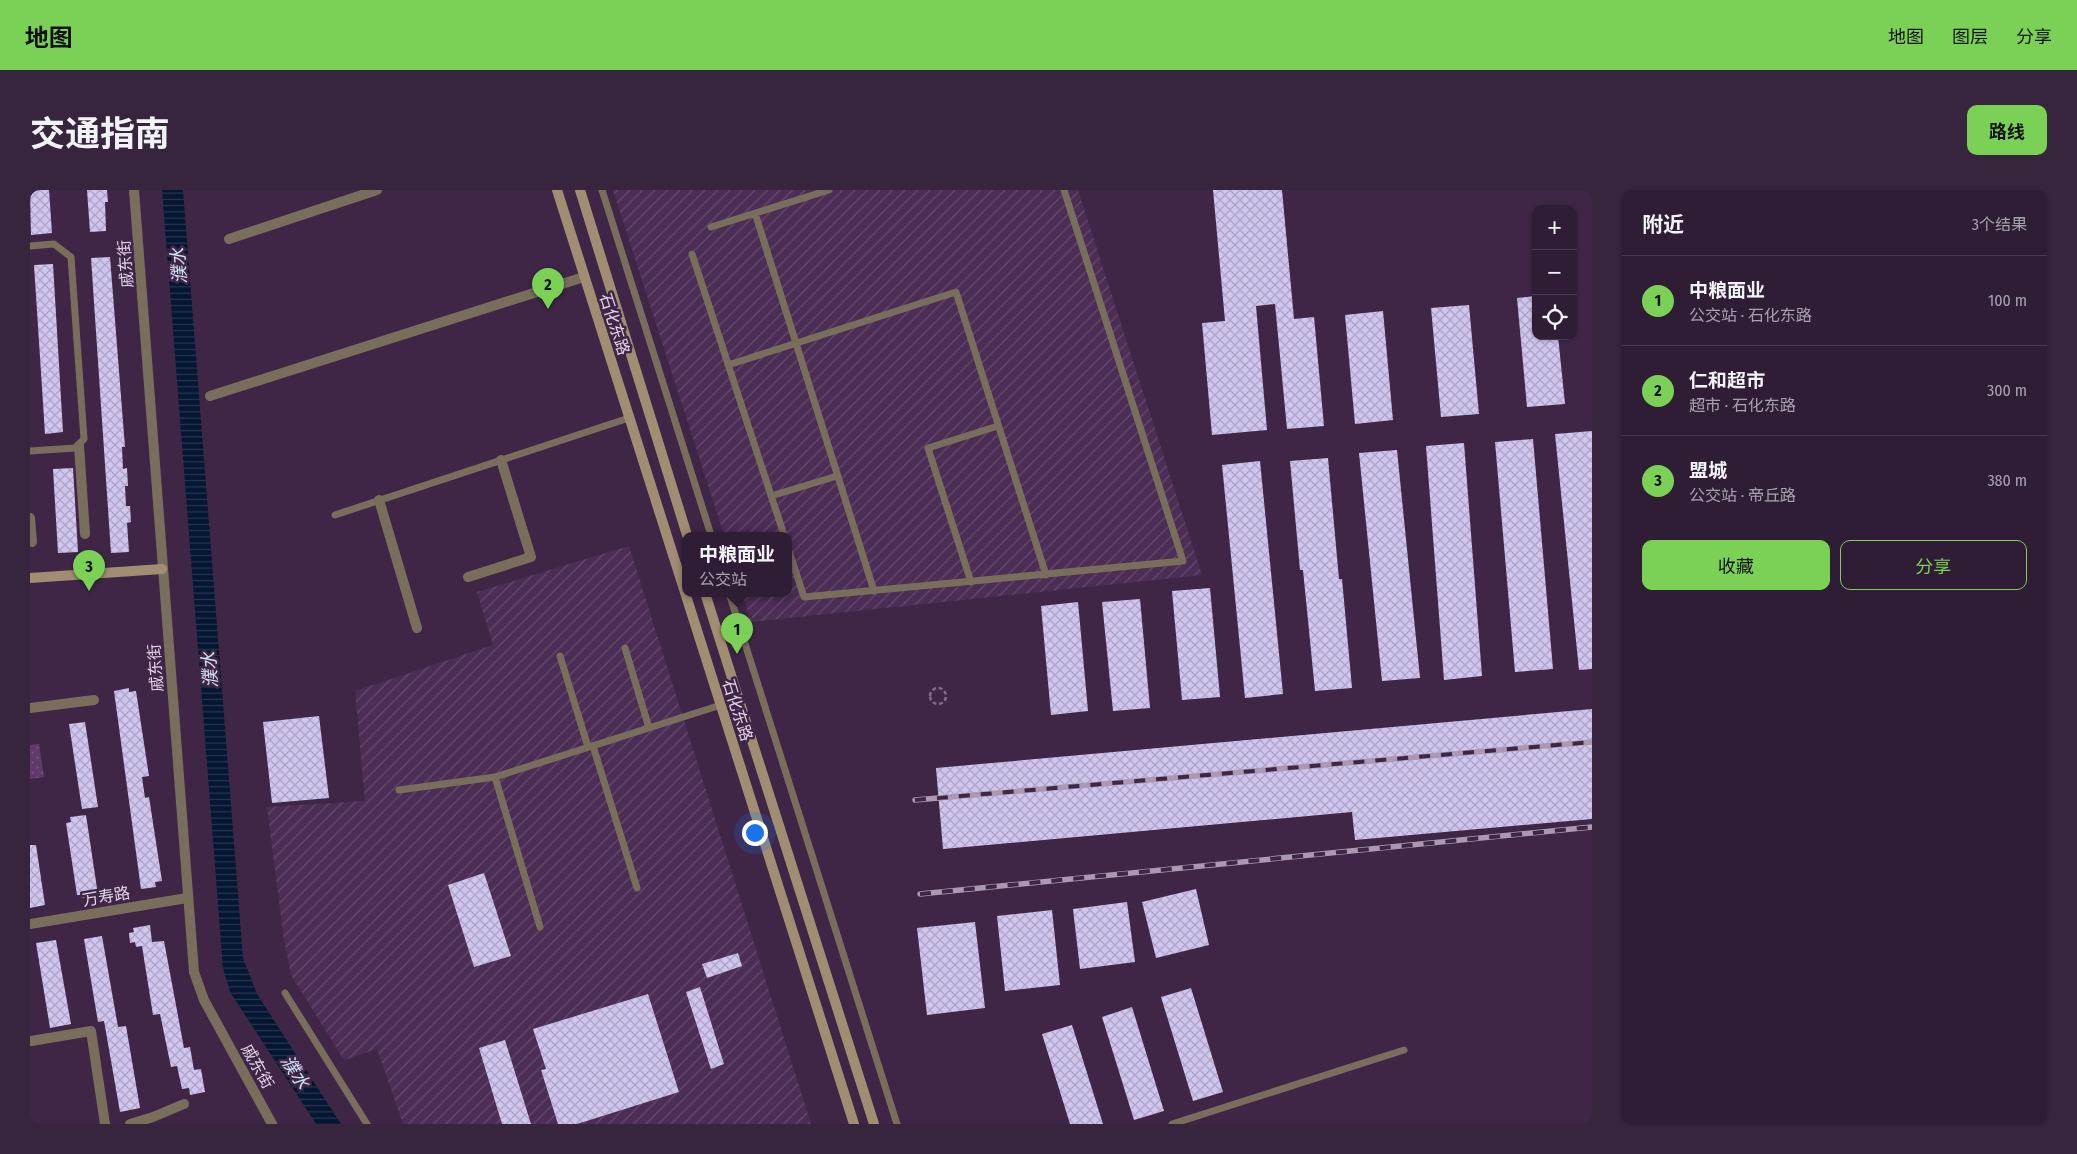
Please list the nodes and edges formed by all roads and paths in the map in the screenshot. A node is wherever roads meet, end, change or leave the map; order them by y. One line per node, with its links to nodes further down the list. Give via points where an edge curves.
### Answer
1 (134, 190): 33 (street, 戚东街)
2 (377, 190): 10 (street)
3 (557, 190): 13 (main road, 石化东路)
4 (580, 190): 27 (main road, 石化东路)
5 (602, 190): 28 (lane)
6 (829, 190): 8 (lane)
7 (1064, 190): 34 (lane, via 1183,561)
8 (754, 213): 9 (lane); 14 (lane)
9 (711, 227)
10 (229, 239)
11 (30, 246): 19 (lane, via 54,244 71,257 84,440)
12 (692, 254): 15 (lane)
13 (584, 277): 16 (street); 17 (main road, 石化东路)
14 (796, 343): 15 (lane); 18 (lane, via 956,292); 22 (lane)
15 (728, 365): 23 (lane)
16 (210, 396)
17 (629, 418): 21 (lane); 38 (main road, 石化东路)
18 (998, 426): 34 (lane); 37 (lane, via 928,448)
19 (79, 446): 20 (lane); 30 (street)
20 (30, 451)
21 (501, 460): 24 (lane); 35 (street, via 530,557)
22 (837, 476): 23 (lane); 39 (lane)
23 (772, 496): 29 (lane)
24 (379, 500): 25 (lane); 43 (street)
25 (335, 515)
26 (30, 518): 31 (street)
27 (686, 532)
28 (710, 532)
29 (783, 532)
30 (85, 534)
31 (32, 542)
32 (792, 560): 39 (lane, via 804,597)
33 (162, 569): 36 (main road); 55 (street, 戚东街)
34 (1046, 575): 37 (lane)
35 (468, 577)
36 (30, 578)
37 (971, 582): 39 (lane)
38 (682, 584)
39 (874, 591)
40 (686, 597): 48 (main road, 石化东路)
41 (706, 597): 67 (main road, 石化东路)
42 (730, 597): 68 (lane)
43 (417, 628)
44 (625, 648): 50 (lane)
45 (560, 656): 51 (lane)
46 (937, 687): 46 (path, via 931,691 930,698 939,704 946,697 944,690)
47 (94, 700): 49 (street)
48 (721, 706): 50 (lane); 66 (main road, 石化东路)
49 (30, 708)
50 (649, 728): 51 (lane)
51 (591, 747): 52 (lane); 54 (lane)
52 (495, 777): 53 (lane); 57 (lane)
53 (399, 790)
54 (637, 888)
55 (188, 898): 56 (street, 万寿路); 64 (street, 戚东街, via 194,972 199,987)
56 (30, 924)
57 (540, 927)
58 (285, 993): 65 (lane)
59 (30, 1039): 62 (street, via 91,1031)
60 (1404, 1050): 69 (lane)
61 (184, 1104): 63 (street)
62 (106, 1124)
63 (130, 1124)
64 (272, 1124)
65 (366, 1124)
66 (854, 1124)
67 (874, 1124)
68 (896, 1124)
69 (1172, 1124)

